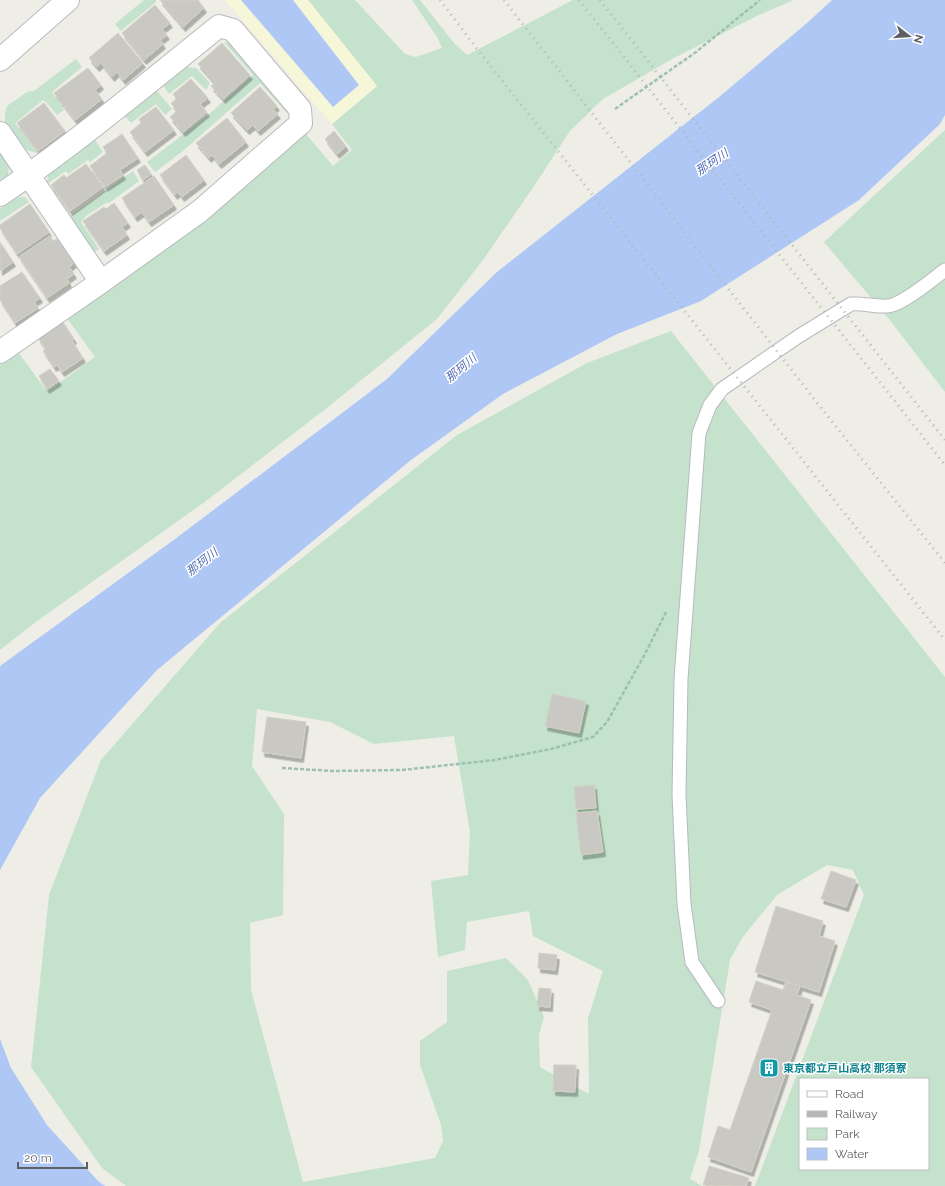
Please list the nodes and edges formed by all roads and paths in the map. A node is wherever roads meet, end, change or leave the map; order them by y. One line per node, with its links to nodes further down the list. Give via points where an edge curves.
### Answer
1 (68, 0): 3 (street)
2 (760, 0): 4 (path, via 696,52)
3 (0, 60)
4 (615, 109)
5 (0, 133): 6 (street)
6 (29, 176): 7 (street); 9 (street); 9 (street, via 219,26 233,30 300,109 301,123 200,211)
7 (0, 196)
8 (945, 270): 13 (lane, via 900,302 888,306 851,304 799,336 722,389 710,404 699,432 681,679 679,795 684,904 692,962)
9 (101, 282): 10 (street)
10 (0, 352)
11 (669, 607): 12 (path, via 607,722 593,737 551,749 495,760 402,770 333,771)
12 (282, 768)
13 (718, 1001)

